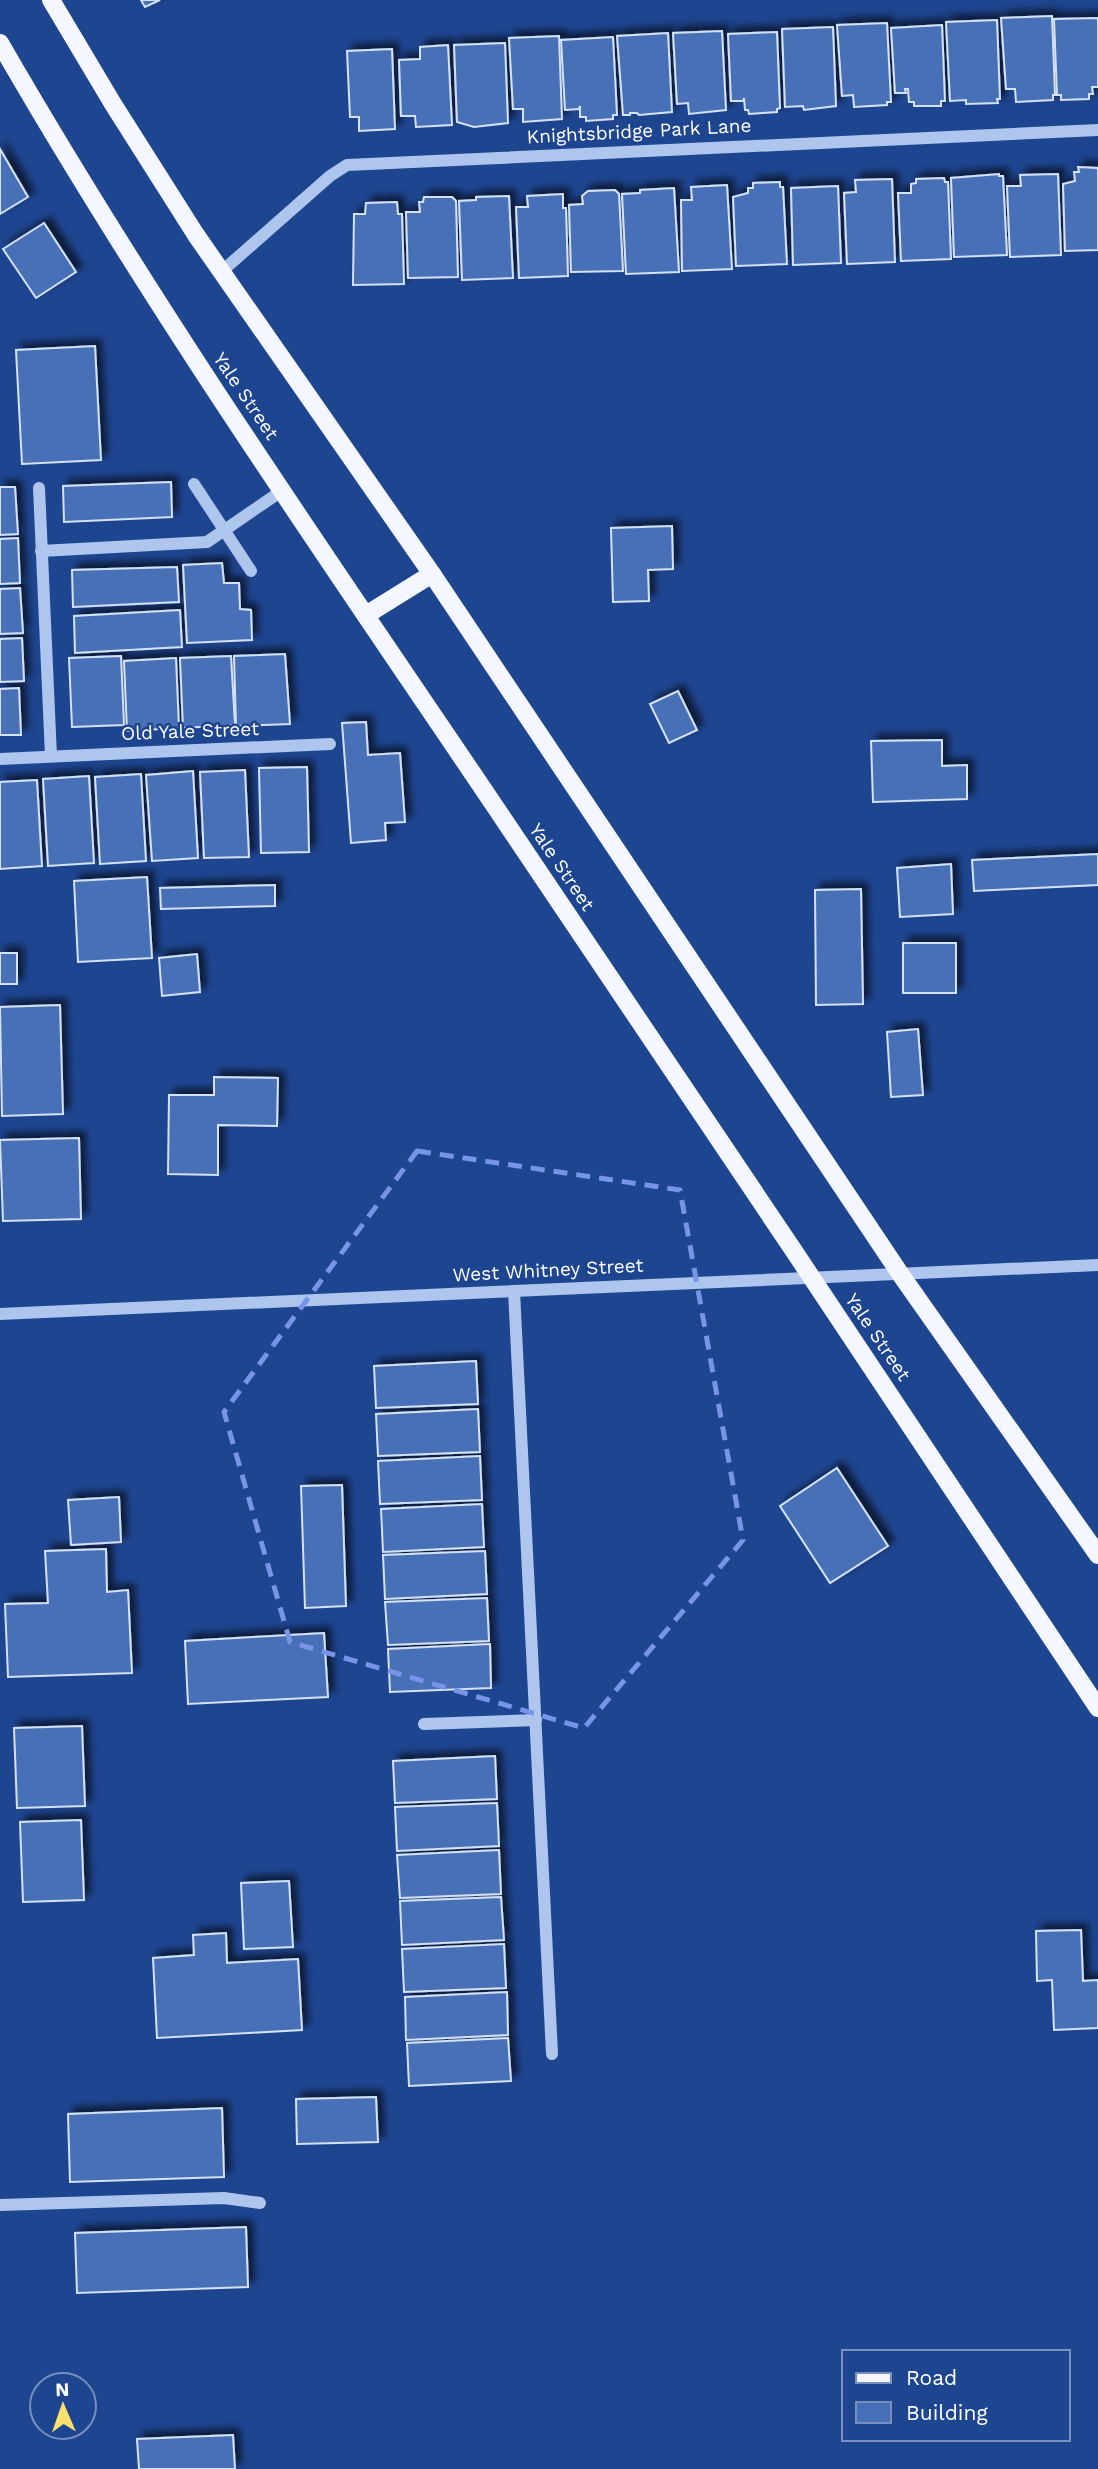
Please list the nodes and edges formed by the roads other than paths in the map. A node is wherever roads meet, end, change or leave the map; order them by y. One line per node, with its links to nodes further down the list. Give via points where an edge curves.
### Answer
1 (51, 0): 4 (main road)
2 (0, 43): 7 (main road, Yale Street, via 126,254)
3 (1098, 130): 4 (street, Knightsbridge Park Lane, via 347,165)
4 (221, 272): 11 (main road)
5 (194, 484): 8 (street)
6 (38, 488): 9 (street)
7 (283, 489): 8 (street); 12 (main road, Yale Street)
8 (223, 530): 9 (street, via 206,542); 10 (street)
9 (41, 551): 14 (street)
10 (251, 571)
11 (432, 574): 12 (main road); 17 (main road)
12 (366, 615): 18 (main road, Yale Street)
13 (330, 744): 14 (street, Old Yale Street)
14 (51, 756): 15 (street, Old Yale Street)
15 (0, 758)
16 (1098, 1265): 17 (street, West Whitney Street)
17 (901, 1275): 18 (street, West Whitney Street); 21 (main road)
18 (813, 1278): 19 (street, West Whitney Street); 22 (main road, Yale Street)
19 (514, 1291): 20 (street, West Whitney Street); 23 (street)
20 (0, 1314)
21 (1098, 1555)
22 (1098, 1707)
23 (536, 1720): 24 (street); 25 (street)
24 (424, 1724)
25 (552, 2054)
26 (260, 2203): 27 (street, via 224,2198)
27 (0, 2206)

